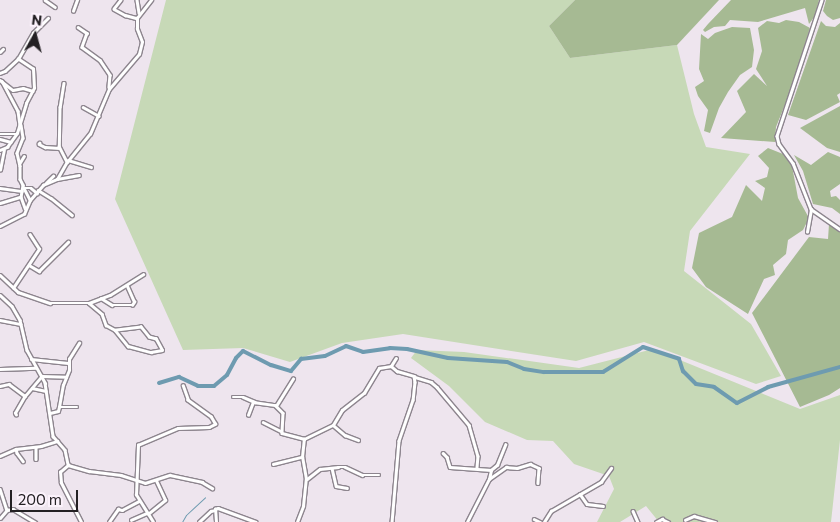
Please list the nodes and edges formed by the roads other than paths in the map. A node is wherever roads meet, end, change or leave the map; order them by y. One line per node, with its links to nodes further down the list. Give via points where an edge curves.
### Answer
1 (45, 0): 7 (street)
2 (77, 0): 8 (street)
3 (121, 0): 11 (street, via 114,9)
4 (136, 0): 9 (street)
5 (151, 0): 9 (street, via 147,8)
6 (822, 0): 46 (street, via 776,136 793,163)
7 (55, 7)
8 (73, 11)
9 (138, 13): 11 (street)
10 (48, 18): 15 (street, via 33,33)
11 (137, 18): 19 (street, via 142,42 139,54)
12 (78, 27): 19 (street, via 87,34 82,46 100,60 110,75)
13 (4, 49): 14 (street)
14 (0, 52)
15 (18, 59): 16 (street); 20 (street, via 33,69)
16 (0, 73)
17 (1, 81): 20 (street, via 13,90); 23 (street, via 18,111)
18 (64, 83): 29 (street)
19 (109, 89): 22 (street)
20 (33, 91): 23 (street)
21 (83, 107): 22 (street)
22 (99, 116): 32 (street, via 90,134)
23 (20, 125): 24 (street); 33 (street, via 23,138 17,150)
24 (17, 132): 25 (street); 27 (street)
25 (0, 134)
26 (0, 139): 27 (street)
27 (12, 142): 30 (street)
28 (40, 143): 29 (street, via 45,147)
29 (59, 148): 32 (street)
30 (2, 150): 35 (street)
31 (24, 156): 33 (street)
32 (68, 161): 34 (street); 38 (street)
33 (19, 164): 41 (street)
34 (91, 167)
35 (0, 170)
36 (79, 175): 38 (street)
37 (53, 176): 39 (street)
38 (57, 179): 39 (street)
39 (43, 185): 42 (street)
40 (0, 188): 41 (street)
41 (23, 189): 42 (street, via 31,188); 43 (street); 44 (street)
42 (37, 192): 44 (street); 48 (street, via 51,198)
43 (21, 197): 45 (street); 47 (street)
44 (30, 200): 47 (street)
45 (0, 202)
46 (811, 208): 50 (street); 51 (street)
47 (25, 210): 49 (street, via 20,217)
48 (72, 215)
49 (0, 226)
50 (840, 228)
51 (807, 232)
52 (30, 236): 54 (street, via 39,249)
53 (68, 242): 54 (street, via 39,271)
54 (29, 265): 58 (street)
55 (143, 274): 57 (street)
56 (0, 276): 58 (street)
57 (127, 286): 60 (street); 60 (street, via 134,302 132,305 112,305)
58 (13, 288): 61 (street, via 50,303)
59 (0, 295): 63 (street, via 16,312)
60 (101, 298): 61 (street)
61 (89, 303): 64 (street, via 102,314 106,325)
62 (0, 320): 63 (street)
63 (21, 324): 67 (street)
64 (116, 330): 64 (street, via 128,346 151,352 162,350 156,339 141,327)
65 (79, 343): 68 (street)
66 (396, 358): 69 (street)
67 (31, 359): 68 (street); 70 (street)
68 (68, 363): 73 (street)
69 (391, 366): 74 (street); 90 (street, via 379,368 364,393 342,410)
70 (37, 368): 71 (street); 72 (street)
71 (0, 369)
72 (42, 376): 73 (street); 78 (street); 79 (street)
73 (66, 376): 84 (street)
74 (414, 377): 106 (street, via 438,387 469,425 478,456); 137 (street, via 414,396 400,433)
75 (293, 379): 83 (street)
76 (0, 386): 80 (street, via 9,384)
77 (183, 386): 113 (street, via 188,400 211,417 215,424 178,428 139,444)
78 (32, 388): 79 (street); 80 (street)
79 (46, 390): 86 (street)
80 (25, 396): 88 (street, via 15,412)
81 (233, 397): 82 (street)
82 (257, 402): 83 (street); 87 (street, via 252,404)
83 (276, 406): 91 (street, via 283,414)
84 (59, 407): 85 (street); 86 (street, via 58,411)
85 (77, 408)
86 (50, 413): 94 (street, via 53,436)
87 (248, 415)
88 (16, 416)
89 (263, 422): 91 (street)
90 (332, 425): 92 (street); 93 (street)
91 (281, 431): 92 (street)
92 (304, 439): 100 (street)
93 (358, 440)
94 (57, 441): 96 (street); 104 (street, via 65,450)
95 (505, 445): 108 (street)
96 (36, 447): 97 (street); 101 (street)
97 (16, 449): 99 (street); 102 (street)
98 (443, 453): 106 (street, via 449,466)
99 (0, 456)
100 (302, 457): 103 (street); 110 (street)
101 (36, 458)
102 (23, 461)
103 (273, 464)
104 (68, 465): 113 (street, via 121,475); 130 (street, via 60,472 61,483)
105 (332, 468): 109 (street, via 344,467 362,475); 110 (street, via 320,469); 116 (street, via 336,486)
106 (476, 468): 108 (street)
107 (611, 468): 118 (street, via 601,482)
108 (492, 470): 111 (street)
109 (379, 475)
110 (306, 479): 136 (street, via 303,506)
111 (489, 479): 114 (street, via 506,467 530,464 539,468); 138 (street)
112 (156, 481): 113 (street); 115 (street, via 169,475 202,482); 124 (street, via 166,500)
113 (138, 482): 119 (street, via 136,495)
114 (538, 483)
115 (212, 488)
116 (347, 488)
117 (0, 489): 121 (street)
118 (580, 494): 120 (street, via 587,504); 140 (street, via 551,511)
119 (139, 501): 124 (street); 131 (street, via 118,509)
120 (603, 506)
121 (7, 510): 125 (street); 129 (street, via 13,509)
122 (215, 510): 133 (street); 134 (street); 135 (street, via 222,509)
123 (633, 511): 141 (street)
124 (147, 513): 127 (street); 132 (street)
125 (0, 518)
126 (534, 518): 139 (street)
127 (131, 520)
128 (685, 520): 144 (street, via 694,516)
129 (34, 522)
130 (81, 522)
131 (109, 522)
132 (153, 522)
133 (199, 522)
134 (216, 522)
135 (256, 522)
136 (297, 522)
137 (392, 522)
138 (466, 522)
139 (540, 522)
140 (544, 522)
141 (638, 522)
142 (656, 522): 143 (street, via 662,519)
143 (668, 522)
144 (715, 522)

